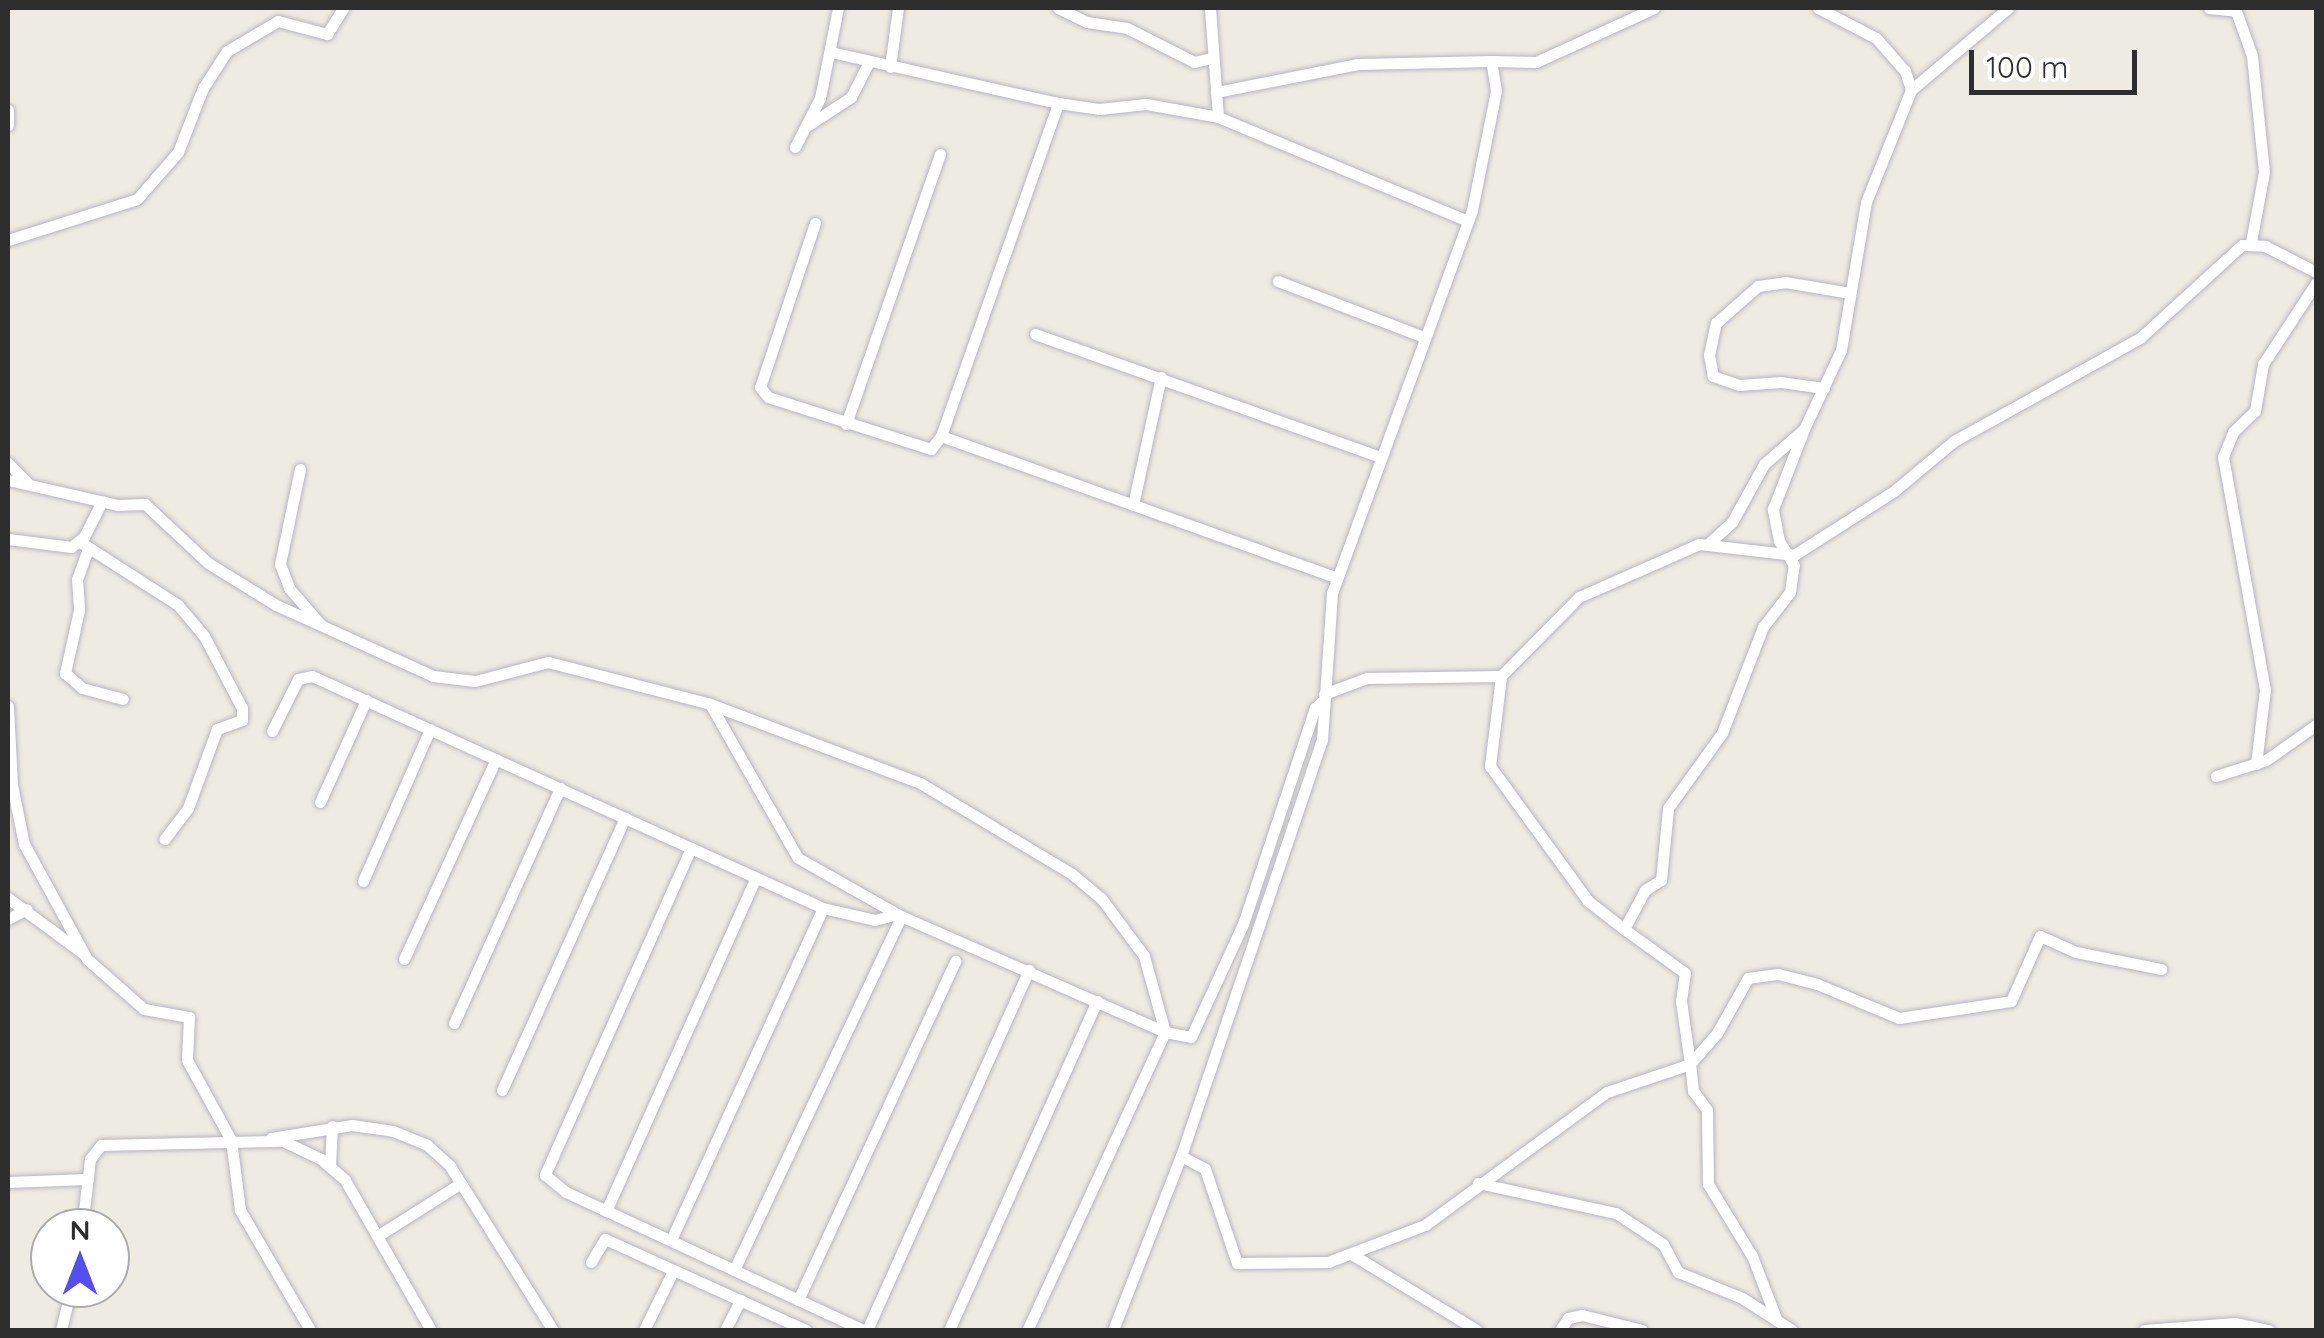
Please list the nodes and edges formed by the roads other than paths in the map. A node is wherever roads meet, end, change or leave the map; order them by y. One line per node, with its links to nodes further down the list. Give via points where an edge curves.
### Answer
1 (343, 8): 26 (street, via 326,34 278,22 226,51 178,152 137,198)
2 (838, 8): 10 (street)
3 (898, 8): 14 (street)
4 (1058, 8): 11 (street, via 1091,23 1121,26 1194,62)
5 (1210, 8): 11 (street)
6 (1654, 8): 12 (street, via 1536,62)
7 (1818, 8): 15 (street, via 1876,38 1906,70)
8 (2008, 8): 15 (street)
9 (2209, 8): 27 (street, via 2236,11 2252,56 2264,172)
10 (831, 52): 13 (street); 21 (street)
11 (1211, 58): 16 (street)
12 (1491, 61): 16 (street, via 1358,64); 24 (street, via 1496,101)
13 (869, 62): 14 (street); 21 (street, via 851,96)
14 (890, 68): 17 (street)
15 (1910, 90): 31 (street, via 1866,202)
16 (1216, 92): 19 (street)
17 (1058, 102): 19 (street, via 1099,108 1146,104); 38 (street)
18 (8, 110): 20 (street)
19 (1218, 117): 24 (street)
20 (8, 126)
21 (808, 126): 22 (street)
22 (795, 147)
23 (940, 154): 36 (street)
24 (1468, 221): 33 (street)
25 (815, 223): 36 (street, via 760,387 768,397)
26 (8, 240)
27 (2250, 242): 28 (street); 49 (street, via 2140,338 1954,440 1894,491)
28 (2316, 272)
29 (1278, 280): 33 (street)
30 (2316, 283): 63 (street, via 2263,364 2256,412 2233,432 2223,458 2265,690)
31 (1850, 293): 35 (street, via 1841,350); 35 (street, via 1785,282 1758,286 1716,323 1709,355 1713,376 1740,385)
32 (1034, 334): 34 (street)
33 (1421, 336): 39 (street)
34 (1161, 377): 39 (street); 45 (street)
35 (1824, 388): 37 (street)
36 (846, 424): 38 (street, via 920,450 931,449)
37 (1804, 429): 47 (street, via 1764,464 1732,522); 49 (street, via 1773,509 1779,541)
38 (942, 436): 45 (street)
39 (1381, 457): 50 (street)
40 (8, 463): 43 (street)
41 (300, 469): 51 (street, via 280,564 289,588)
42 (8, 480): 43 (street)
43 (28, 484): 44 (street)
44 (102, 501): 48 (street); 51 (street, via 145,504 208,563)
45 (1133, 505): 50 (street)
46 (8, 540): 48 (street)
47 (1710, 542): 49 (street); 52 (street, via 1579,597)
48 (84, 546): 54 (street, via 65,674 82,688); 68 (street, via 178,605 204,636 242,708 242,720 217,729 188,808)
49 (1790, 556): 77 (street, via 1790,592 1763,628 1722,733 1668,808 1661,880 1645,890)
50 (1337, 578): 53 (street)
51 (324, 628): 56 (street, via 446,680 476,681 548,662)
52 (1500, 676): 53 (street, via 1367,678); 77 (street, via 1490,766 1588,901)
53 (1325, 696): 85 (street, via 1314,708 1243,924 1197,1033); 91 (street, via 1322,740)
54 (123, 699)
55 (366, 700): 60 (street); 61 (street, via 300,676); 66 (street)
56 (710, 704): 75 (street, via 798,858); 85 (street, via 838,758 908,778 1072,874 1101,898 1144,956)
57 (8, 706): 59 (street)
58 (2316, 725): 63 (street)
59 (9, 727): 78 (street, via 24,844)
60 (430, 729): 62 (street); 71 (street)
61 (272, 731)
62 (496, 759): 65 (street); 79 (street)
63 (2256, 764): 64 (street)
64 (2216, 776)
65 (560, 788): 67 (street); 84 (street)
66 (320, 802)
67 (625, 817): 69 (street); 87 (street)
68 (166, 839)
69 (691, 848): 70 (street); 98 (street, via 545,1170 566,1192)
70 (756, 878): 74 (street); 98 (street)
71 (363, 882)
72 (8, 898): 73 (street)
73 (27, 908): 76 (street); 78 (street)
74 (823, 908): 75 (street, via 875,920); 100 (street)
75 (899, 915): 81 (street); 104 (street)
76 (8, 919)
77 (1624, 930): 86 (street, via 1685,972 1681,1001)
78 (84, 954): 90 (street, via 144,1008 189,1017 187,1060)
79 (404, 959)
80 (955, 961): 106 (street)
81 (1029, 970): 83 (street); 114 (street)
82 (2161, 970): 86 (street, via 2076,952 2040,936 2011,1001 1898,1018 1832,989 1760,973 1748,978 1718,1033)
83 (1097, 1001): 85 (street); 115 (street)
84 (454, 1023)
85 (1165, 1032): 116 (street)
86 (1690, 1064): 96 (street, via 1607,1092); 107 (street, via 1693,1091 1706,1110 1708,1184 1752,1256)
87 (502, 1090)
88 (332, 1126): 89 (street); 92 (street); 95 (street, via 407,1136 440,1154)
89 (270, 1138): 90 (street); 92 (street)
90 (231, 1140): 93 (street, via 111,1142 94,1150); 108 (street, via 240,1210)
91 (1181, 1156): 101 (street, via 1205,1169 1237,1263 1298,1266); 117 (street)
92 (330, 1165): 99 (street)
93 (88, 1179): 94 (street); 97 (street)
94 (8, 1182)
95 (461, 1183): 99 (street); 110 (street)
96 (1478, 1183): 101 (street, via 1424,1225); 107 (street, via 1616,1213 1663,1244 1678,1272)
97 (84, 1208)
98 (606, 1211): 100 (street)
99 (379, 1234): 109 (street)
100 (671, 1240): 104 (street)
101 (1353, 1255): 118 (street)
102 (591, 1262): 103 (street, via 605,1239)
103 (674, 1270): 105 (street); 111 (street)
104 (734, 1270): 106 (street)
105 (740, 1300): 112 (street); 113 (street)
106 (798, 1300): 114 (street)
107 (1776, 1320): 121 (street)
108 (310, 1330)
109 (431, 1330)
110 (552, 1330)
111 (644, 1330)
112 (725, 1330)
113 (802, 1330)
114 (865, 1330)
115 (949, 1330)
116 (1027, 1330)
117 (1113, 1330)
118 (1477, 1330)
119 (1560, 1330): 120 (street, via 1568,1318 1582,1315)
120 (1642, 1330)
121 (1792, 1330)
122 (2144, 1330): 123 (street, via 2235,1323)
123 (2269, 1330)

